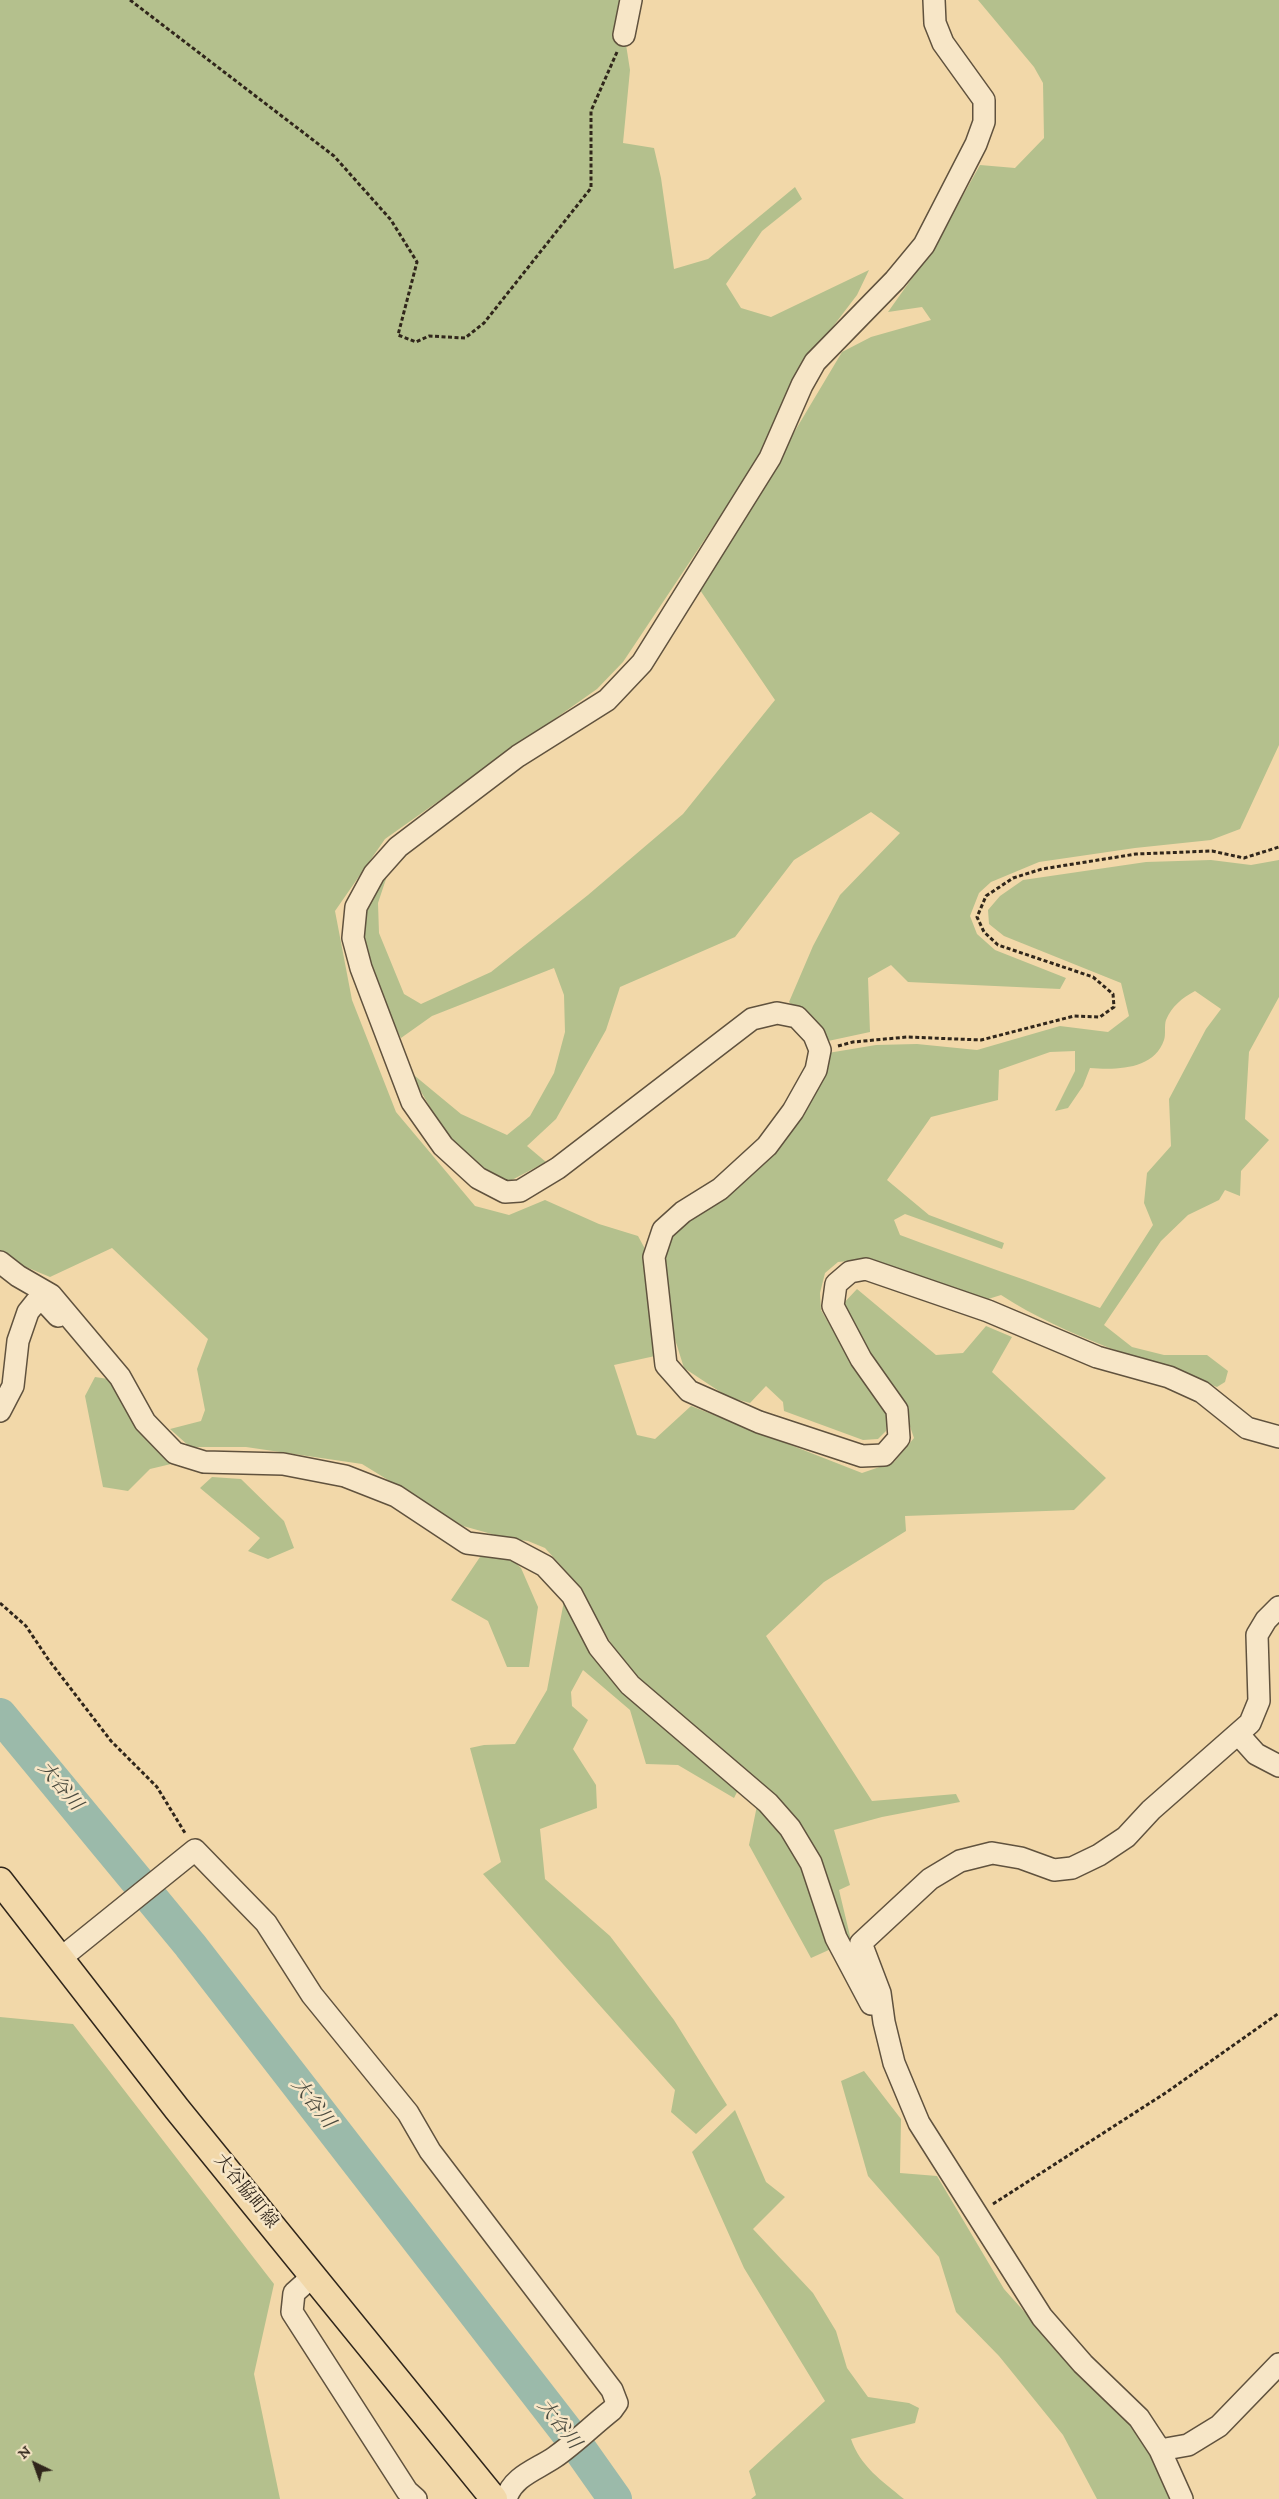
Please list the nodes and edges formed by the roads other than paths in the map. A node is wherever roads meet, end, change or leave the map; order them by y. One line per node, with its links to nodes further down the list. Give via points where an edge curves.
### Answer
1 (631, 0): 3 (street)
2 (934, 0): 7 (street, via 935,23 943,43 984,100 984,122 924,245 895,280 815,362 770,458 642,662 607,700 518,756 398,847 374,874 356,907 353,938 361,968 412,1102 443,1146 478,1178 504,1192 520,1191 558,1168 752,1020 777,1014 797,1017 814,1036 820,1050 816,1070 798,1103 767,1146 720,1189 683,1212 663,1230 654,1256 666,1365 689,1392 768,1425 862,1456 884,1456 899,1438 897,1410 862,1359 833,1306 836,1284 850,1272 866,1269 988,1311 1096,1357 1169,1378 1202,1392 1247,1428)
3 (624, 35)
4 (0, 1262): 5 (street, via 51,1295)
5 (81, 1328): 6 (street, via 65,1325 46,1303 36,1302 28,1312 18,1341 13,1386); 13 (street, via 120,1377 145,1422 175,1453 204,1462 283,1464 345,1476 396,1496 467,1543 513,1549 545,1566 572,1595 599,1647 630,1686 768,1803 790,1828 811,1863 836,1938)
6 (0, 1411)
7 (1279, 1437)
8 (1279, 1607): 9 (street, via 1266,1620 1258,1635 1259,1701 1250,1723)
9 (1239, 1735): 10 (street, via 1256,1754); 13 (street, via 1151,1810 1126,1837 1072,1868 1054,1870 1021,1858 992,1853 960,1861 930,1879 861,1943 880,1993)
10 (1279, 1766)
11 (0, 1881): 12 (main road, 大谷脇町線)
12 (61, 1958): 14 (main road, 大谷脇町線, via 177,2109); 19 (street, via 195,1850 266,1923 312,1996 408,2113 430,2151 612,2390 617,2402 612,2410 555,2457 525,2474 510,2488)
13 (884, 2022): 16 (street, via 894,2063 919,2123 976,2215 1042,2317 1083,2364 1139,2418)
14 (313, 2276): 17 (street, via 294,2293 292,2312 407,2491); 18 (main road, 大谷脇町線)
15 (1279, 2364): 16 (street, via 1219,2426 1188,2444)
16 (1160, 2450): 20 (street)
17 (416, 2499)
18 (494, 2499)
19 (506, 2499)
20 (1182, 2499)

